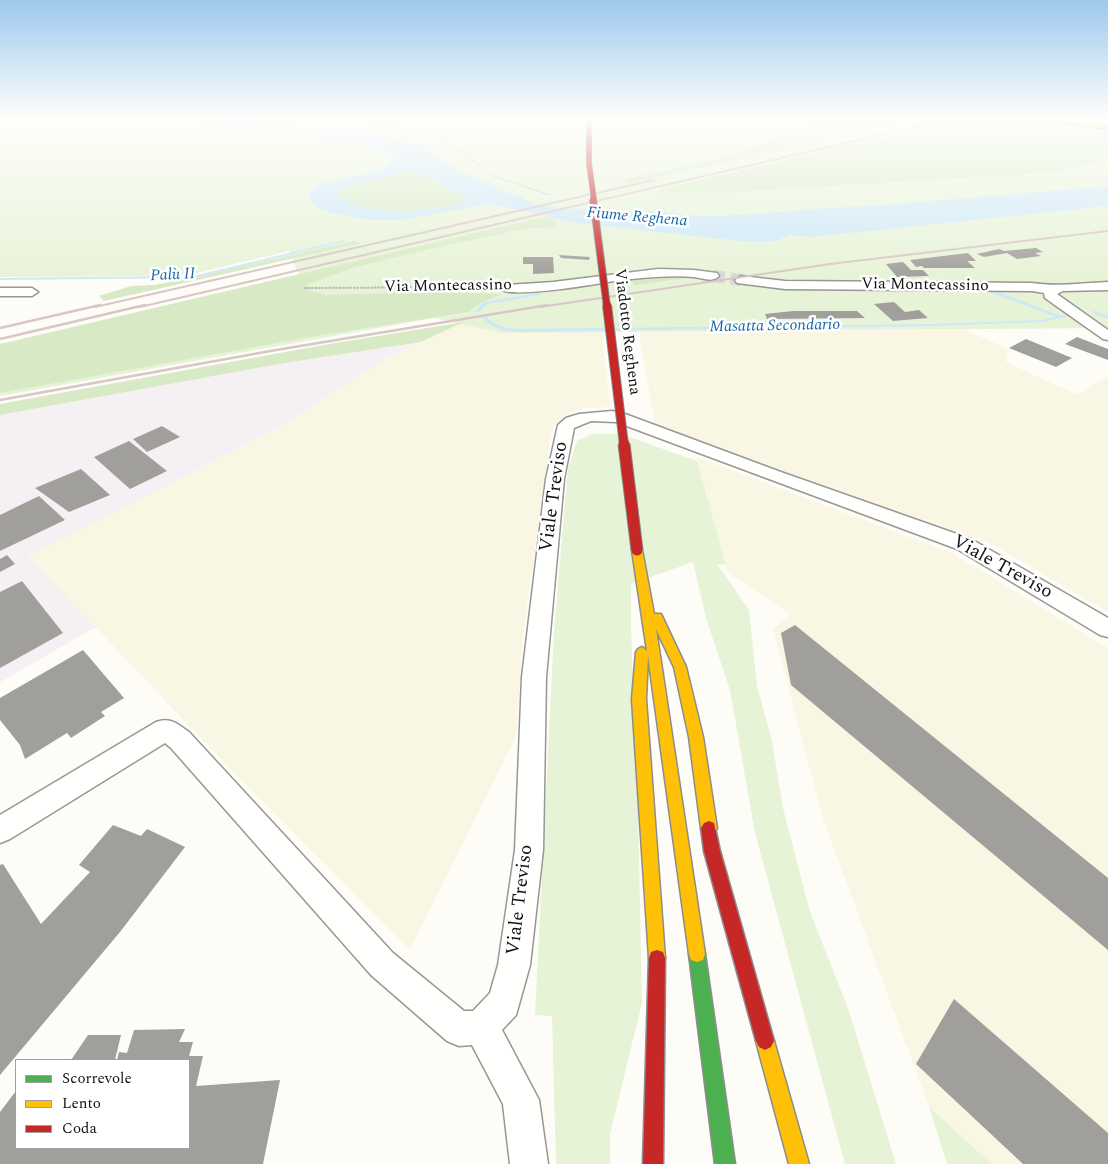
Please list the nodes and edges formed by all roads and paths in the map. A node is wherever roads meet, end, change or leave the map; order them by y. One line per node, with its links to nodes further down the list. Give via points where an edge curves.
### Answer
1 (488, 172): 3 (path)
2 (590, 172): 14 (main road, Viadotto Reghena, bridge, via 637,550)
3 (550, 196)
4 (713, 276): 9 (street, Via Montecassino, via 654,272)
5 (741, 280): 10 (street, Via Montecassino, via 784,285 1032,287)
6 (490, 286): 8 (path, Via Montecassino)
7 (1108, 286): 10 (street, Via Montecassino)
8 (304, 288)
9 (507, 289)
10 (1052, 290): 13 (street, via 1050,295 1057,302)
11 (0, 292): 12 (street)
12 (32, 292)
13 (1108, 336)
14 (645, 590): 19 (main road, via 639,700 657,953); 20 (main road); 21 (main road, via 680,666 696,737 712,851)
15 (1108, 629): 17 (street, Viale Treviso, via 964,544 619,417 578,418 566,425 555,479 534,677 529,850 514,965 504,1003)
16 (0, 830): 17 (street, via 165,730 180,740 382,964 460,1029)
17 (481, 1027): 18 (street, via 521,1100)
18 (529, 1164)
19 (653, 1164)
20 (725, 1164)
21 (799, 1164)

